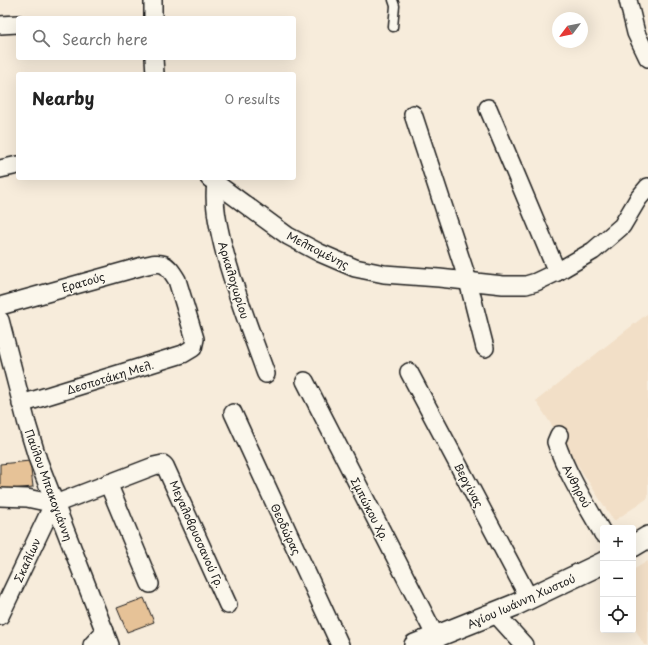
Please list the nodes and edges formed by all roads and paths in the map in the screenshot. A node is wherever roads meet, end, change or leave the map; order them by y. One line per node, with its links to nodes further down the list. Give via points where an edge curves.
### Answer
1 (153, 0): 4 (street)
2 (393, 0): 7 (lane)
3 (628, 0): 8 (street, via 636,33)
4 (153, 16)
5 (16, 24): 6 (street)
6 (0, 25)
7 (393, 27)
8 (648, 58)
9 (154, 60): 10 (street)
10 (155, 72)
11 (488, 108): 17 (street)
12 (412, 114): 18 (street)
13 (16, 165): 14 (street)
14 (0, 169)
15 (213, 180): 18 (street, Μελπομένης, via 288,236 341,263 384,274); 24 (street, Αρκαλοχωρίου, via 226,260)
16 (648, 187): 17 (street, Μελπομένης, via 614,235)
17 (557, 272): 18 (street, Μελπομένης, via 526,285)
18 (468, 281): 22 (street)
19 (0, 306): 21 (street, Ερατούς, via 158,262 166,265 177,280)
20 (0, 320): 26 (street, Παύλου Μπακογιάννη)
21 (195, 345): 26 (street, Δεσποτάκη Μελ., via 191,351 183,354)
22 (485, 348)
23 (409, 372): 35 (street, Βεργίνας)
24 (266, 374)
25 (305, 381): 39 (street, Σμπώκου Χρ.)
26 (21, 404): 31 (street, Παύλου Μπακογιάννη)
27 (233, 413): 42 (street, Θεοδώρας)
28 (559, 435): 32 (street, Ανθηρού, via 556,442 560,454)
29 (108, 483): 31 (street); 34 (street); 36 (street, Μεγαλοβρυσσανού Γρ., via 154,466 165,466)
30 (0, 497): 31 (street, via 27,498)
31 (55, 504): 38 (street, Σκαλίων); 40 (street, Παύλου Μπακογιάννη)
32 (600, 529)
33 (600, 564): 35 (street, Αγίου Ιωάννη Χωστού)
34 (150, 584)
35 (529, 598): 37 (street, Αγίου Ιωάννη Χωστού)
36 (228, 605)
37 (495, 613): 39 (street, Αγίου Ιωάννη Χωστού); 44 (street)
38 (0, 616)
39 (436, 637): 43 (street, Αγίου Ιωάννη Χωστού)
40 (107, 638): 41 (street)
41 (92, 645)
42 (340, 645)
43 (415, 645)
44 (524, 645)

